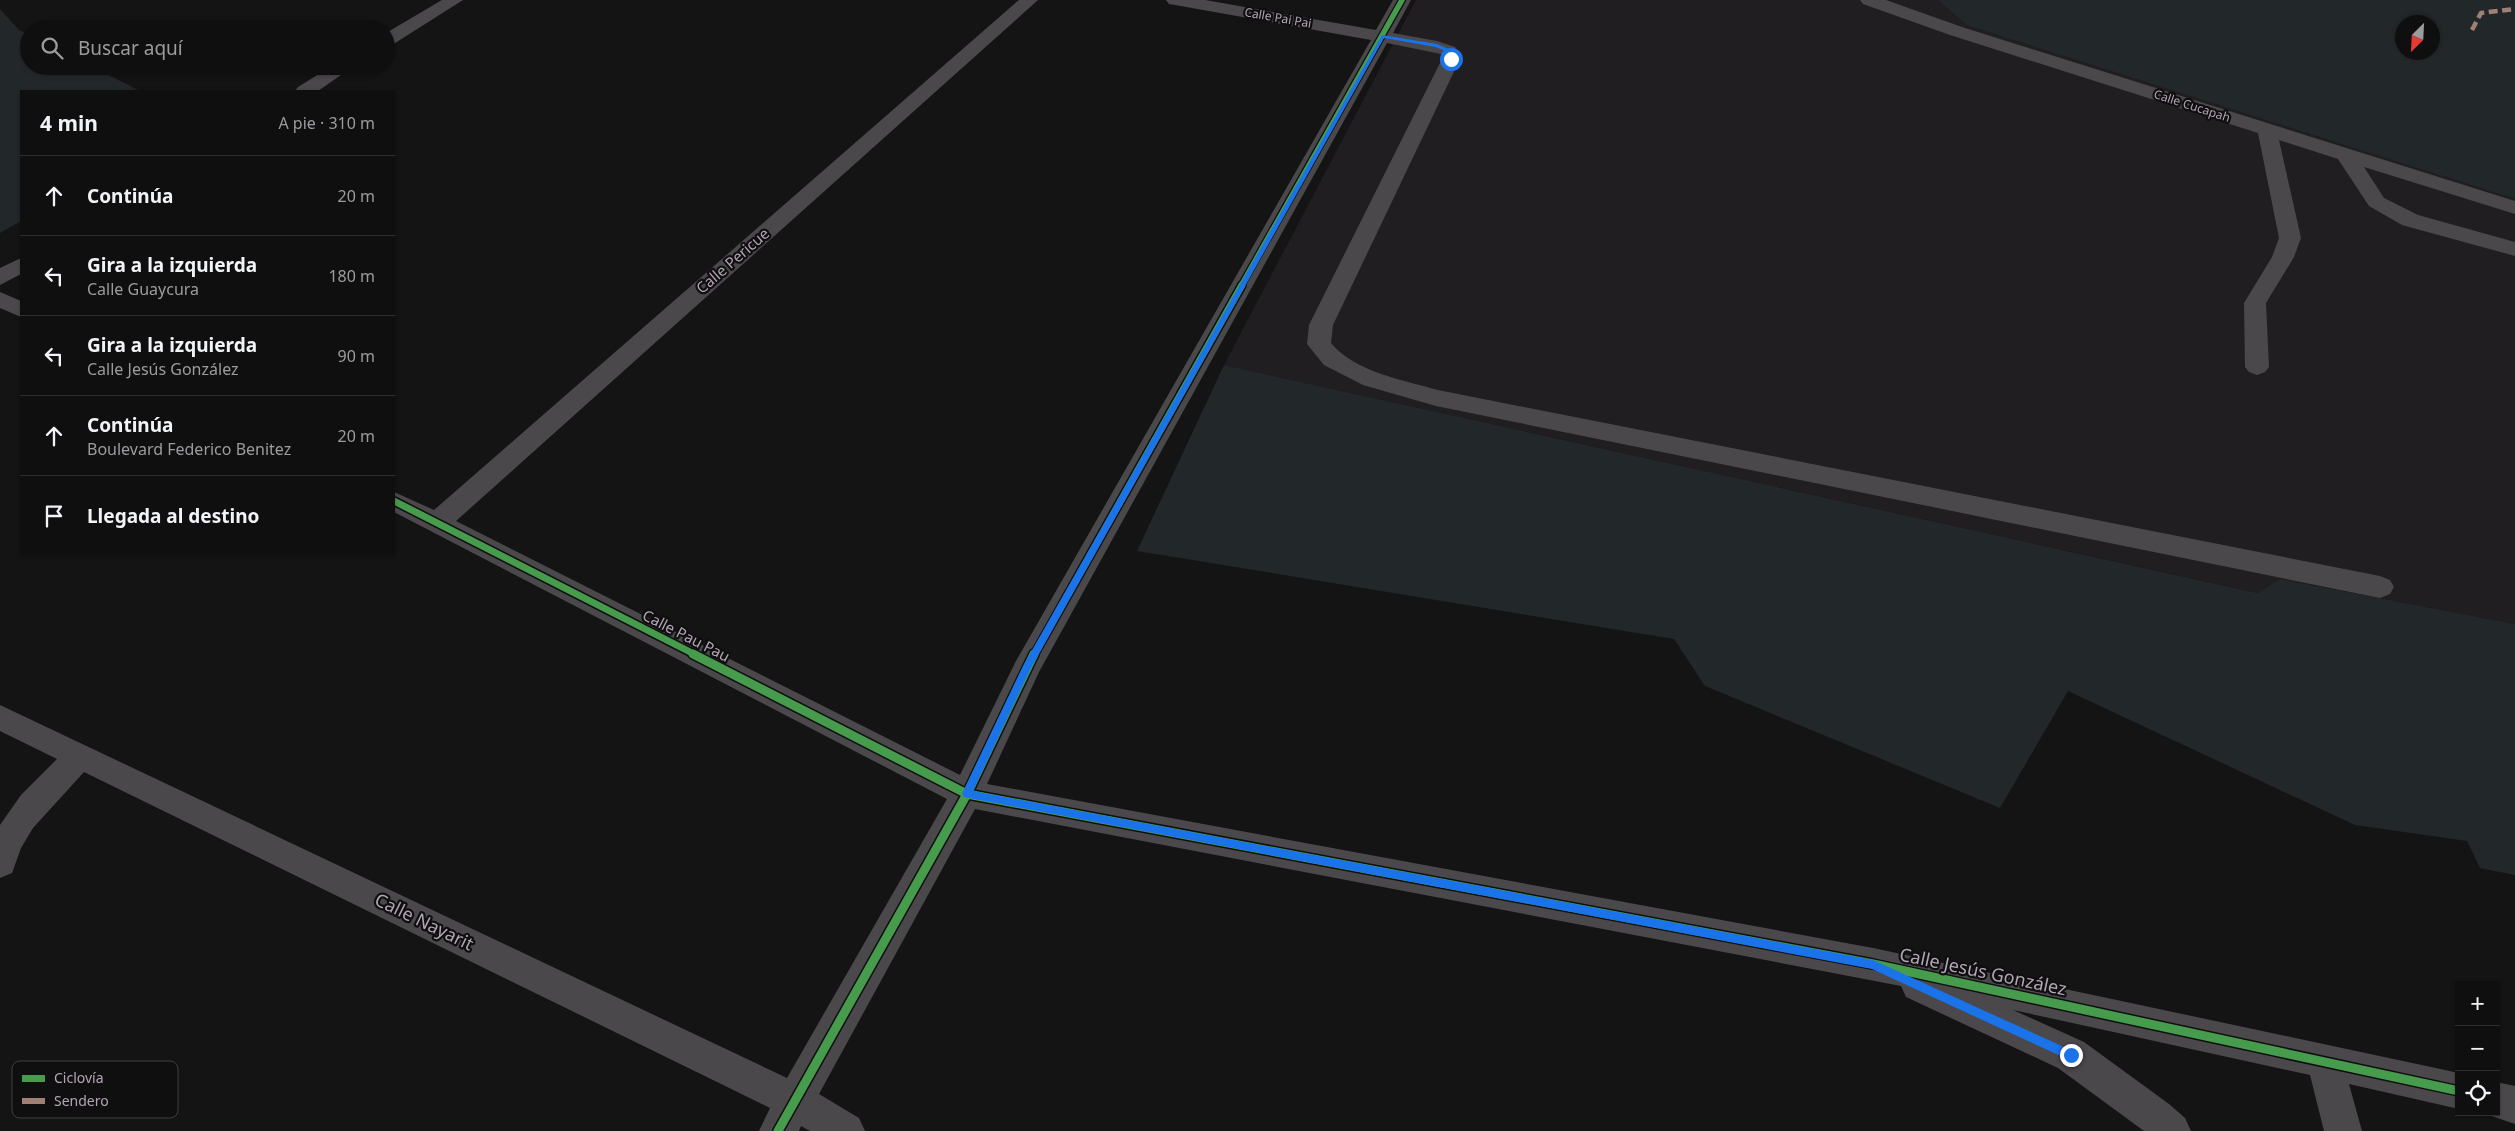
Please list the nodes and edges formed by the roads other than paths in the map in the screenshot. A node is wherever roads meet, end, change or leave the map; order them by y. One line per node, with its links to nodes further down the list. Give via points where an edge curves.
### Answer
1 (1029, 0): 23 (street, Calle Pericue)
2 (1174, 0): 8 (street, Calle Pai Pai)
3 (1402, 0): 8 (street)
4 (1869, 0): 11 (street, Calle Cucapah)
5 (418, 2): 6 (street)
6 (448, 3): 7 (street)
7 (395, 35)
8 (1382, 36): 24 (street, Calle Pai Pai, via 1437,46 1449,51 1451,59 1321,325 1319,344 1332,360 1372,378 1436,398); 27 (street, via 1026,668)
9 (331, 75): 10 (street)
10 (307, 90)
11 (2267, 130): 12 (street, Calle Cucapah); 21 (street, via 2290,238 2283,257 2255,303)
12 (2346, 155): 13 (street, Calle Cucapah); 16 (street, via 2376,202 2410,220)
13 (2432, 182): 14 (street); 15 (street, Calle Cucapah)
14 (2515, 196)
15 (2515, 208)
16 (2515, 249)
17 (20, 266): 18 (street)
18 (0, 278)
19 (0, 299): 20 (street)
20 (20, 309)
21 (2257, 367)
22 (395, 502): 23 (street, Calle Pau Pau)
23 (436, 523): 27 (street, Calle Pau Pau)
24 (2380, 587)
25 (0, 717): 26 (street, Calle Nayarit)
26 (80, 756): 28 (street, via 34,801 5,844); 34 (street, Calle Nayarit)
27 (967, 794): 29 (street, Calle Jesús González); 34 (street)
28 (0, 864)
29 (1873, 964): 30 (street, Calle Jesús González); 36 (street, via 2071,1055)
30 (2324, 1060): 31 (street, Calle Jesús González); 37 (street)
31 (2455, 1090)
32 (2500, 1101): 33 (street)
33 (2515, 1105)
34 (786, 1116): 35 (street, Calle Nayarit)
35 (846, 1131)
36 (2172, 1131)
37 (2343, 1131)

